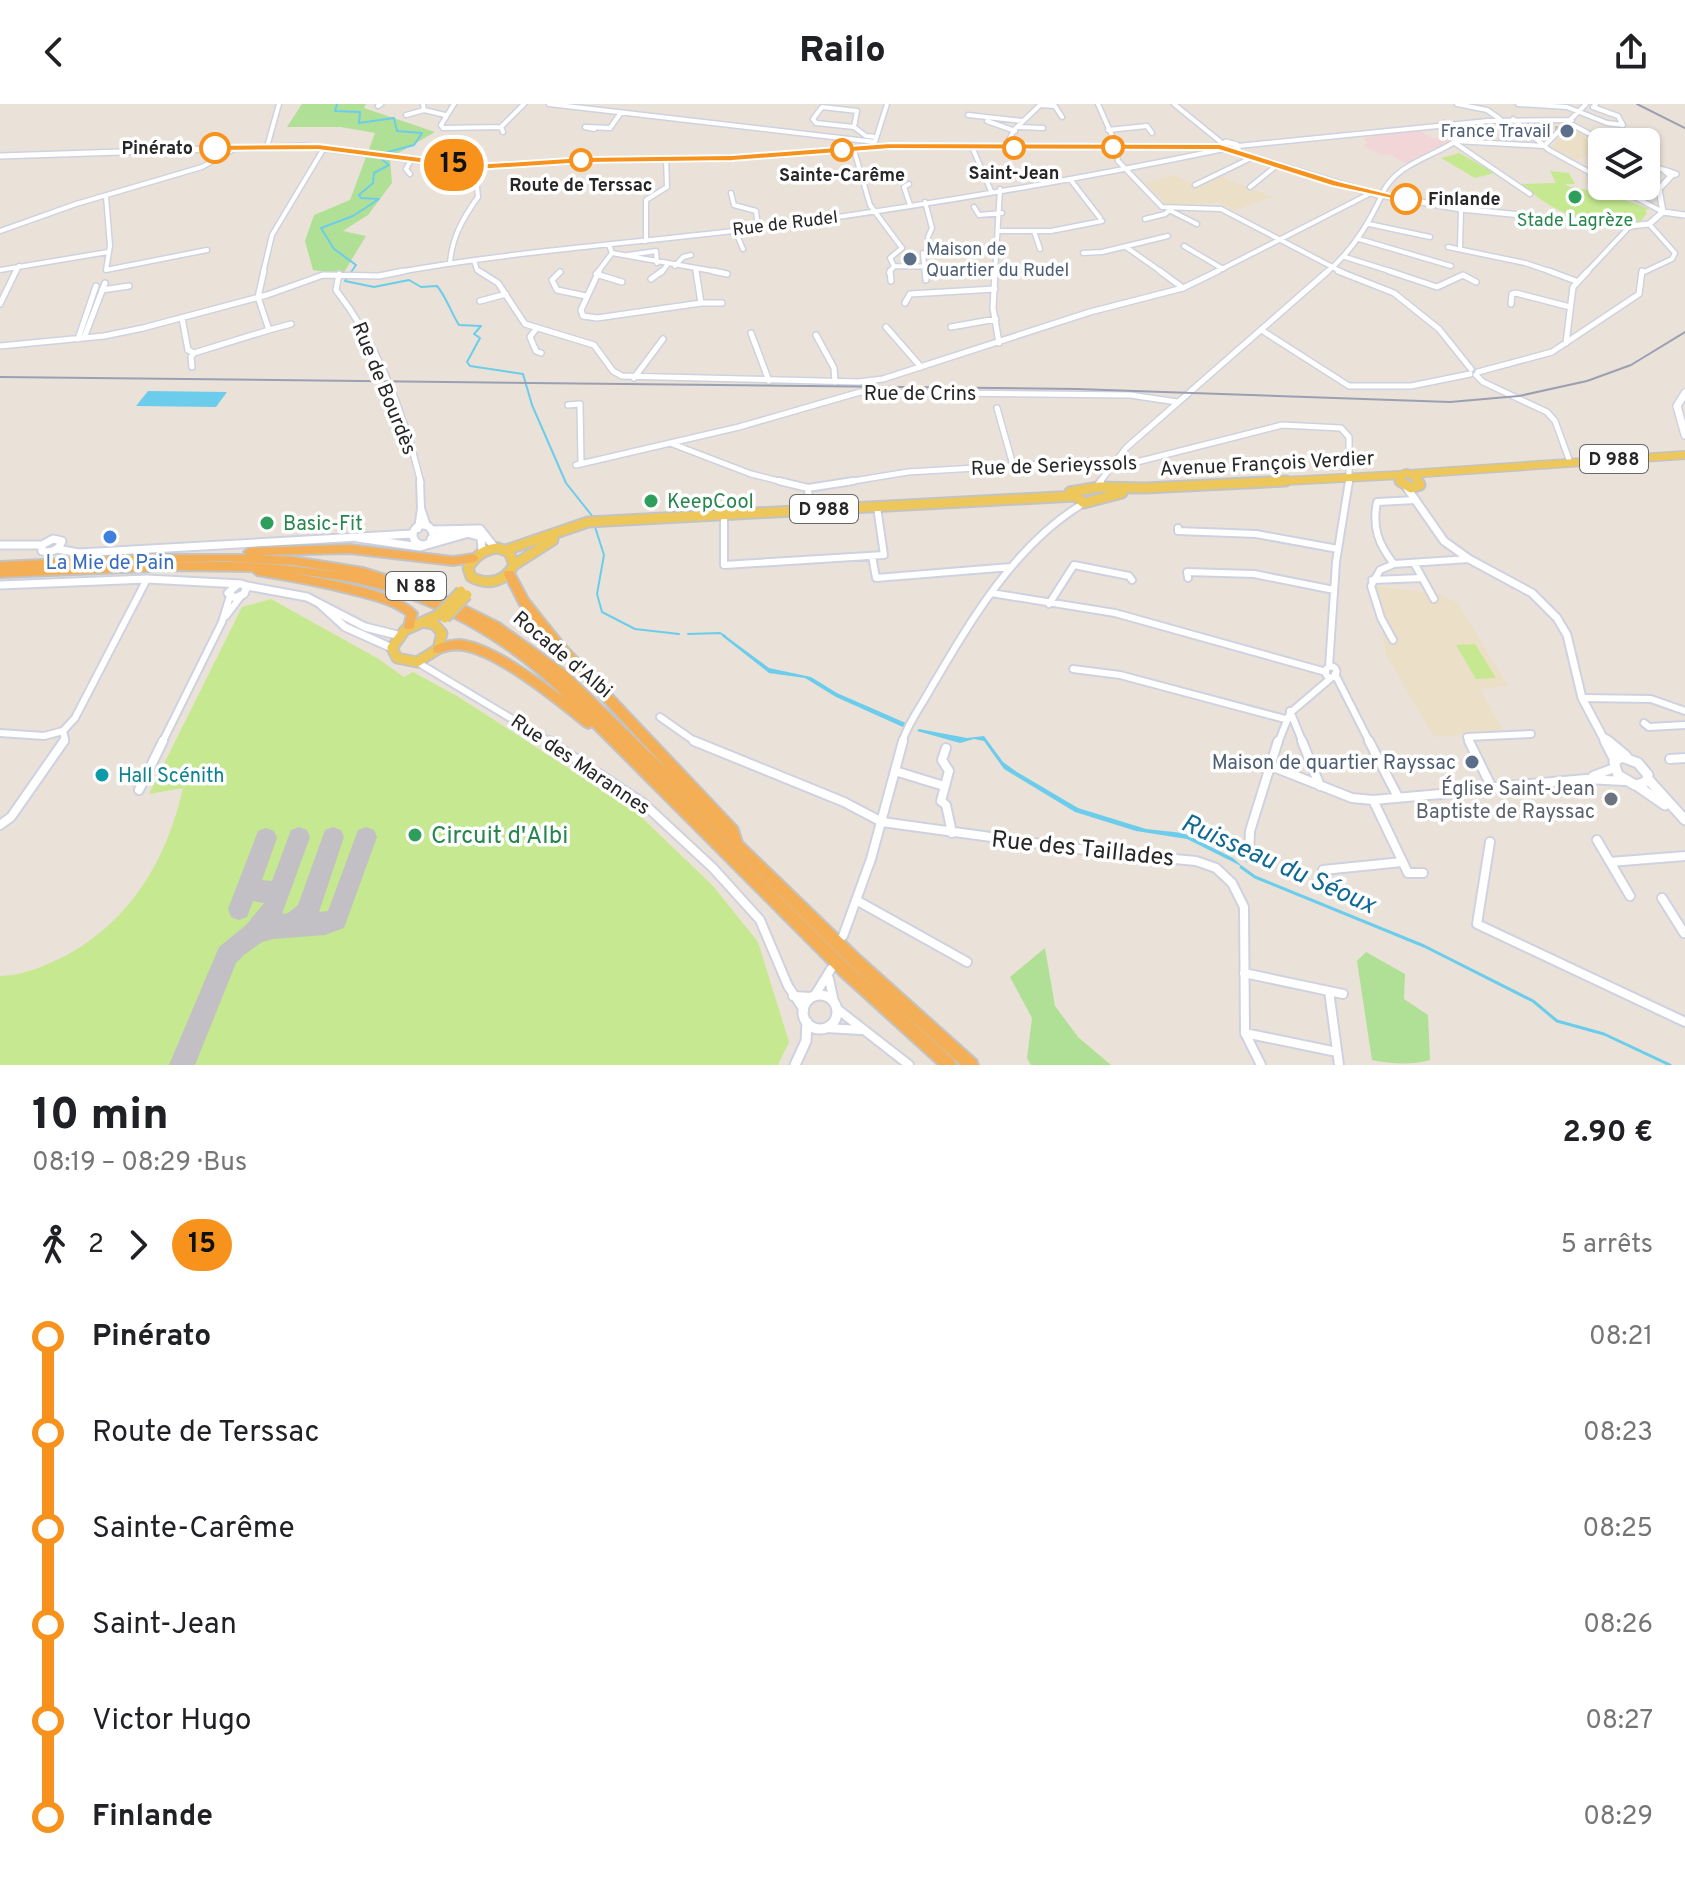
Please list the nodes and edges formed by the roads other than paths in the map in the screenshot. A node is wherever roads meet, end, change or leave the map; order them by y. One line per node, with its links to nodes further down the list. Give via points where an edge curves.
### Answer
1 (279, 104): 41 (street)
2 (423, 104): 15 (street)
3 (454, 104): 20 (street)
4 (524, 104): 20 (street, via 502,129 443,128)
5 (549, 104): 17 (street)
6 (606, 104): 17 (street)
7 (887, 104): 36 (street)
8 (1041, 104): 22 (street, via 1055,106); 26 (street)
9 (1098, 104): 33 (street)
10 (1174, 104): 39 (street)
11 (1457, 104): 24 (street, via 1487,110)
12 (1518, 104): 16 (street)
13 (1586, 104): 16 (street)
14 (1594, 106): 16 (street, via 1624,124 1607,123)
15 (424, 110): 19 (street); 20 (street)
16 (1581, 110): 27 (street)
17 (598, 111): 18 (street)
18 (620, 114): 31 (street, via 610,128); 36 (street)
19 (406, 115)
20 (445, 115)
21 (968, 115): 26 (street)
22 (1062, 117)
23 (1512, 118): 24 (street); 27 (street); 40 (street)
24 (1500, 119): 28 (street)
25 (987, 121): 32 (street)
26 (1023, 121): 32 (street)
27 (1571, 122): 34 (street); 40 (street)
28 (1444, 123): 37 (street); 49 (street)
29 (854, 127): 29 (street, via 858,113 852,110 822,107 813,119); 36 (street)
30 (1043, 128): 32 (street)
31 (594, 129)
32 (1016, 129): 47 (street)
33 (1108, 130): 35 (street, via 1147,126); 43 (street)
34 (1588, 132)
35 (1152, 133)
36 (875, 140): 38 (street); 46 (street)
37 (1456, 142): 40 (street); 70 (street); 71 (street, via 1401,171)
38 (890, 146): 42 (street); 46 (street)
39 (1222, 146): 43 (street); 49 (street); 49 (street); 57 (street, Rue de Rudel)
40 (1544, 146): 59 (street)
41 (267, 147): 44 (street); 45 (street)
42 (972, 147): 47 (street); 68 (street)
43 (1116, 147): 47 (street); 57 (street, via 1116,158)
44 (236, 148): 50 (street); 72 (street, via 206,165)
45 (324, 148): 53 (street); 149 (street, via 274,229)
46 (879, 148): 48 (street)
47 (1005, 148)
48 (854, 150): 52 (street); 79 (street)
49 (1240, 150): 51 (street)
50 (0, 156)
51 (1251, 158): 54 (street); 65 (street)
52 (666, 159): 55 (street); 97 (street, via 667,187 646,200)
53 (411, 160): 55 (street); 61 (street, via 406,169)
54 (1276, 166): 66 (street); 71 (street)
55 (475, 167): 117 (street, via 478,197 461,221)
56 (1660, 168): 58 (street)
57 (1126, 170): 63 (street, Rue de Rudel); 78 (street)
58 (1664, 170): 62 (street)
59 (1588, 172)
60 (1684, 172): 62 (street)
61 (410, 174)
62 (1673, 174): 80 (street, via 1659,189)
63 (1070, 179): 67 (street, Rue de Rudel); 92 (street, via 1101,219)
64 (909, 184): 75 (street, via 904,187)
65 (1195, 185)
66 (1250, 187)
67 (1000, 189): 68 (street, Rue de Rudel); 81 (street)
68 (991, 191): 74 (street, Rue de Rudel)
69 (731, 193): 88 (street, via 734,205 756,211)
70 (1530, 194)
71 (1379, 195): 77 (street); 85 (street); 98 (street)
72 (106, 196): 90 (street); 108 (street)
73 (1640, 200): 80 (street)
74 (925, 202): 75 (street, Rue de Rudel); 94 (street, via 932,228)
75 (910, 205): 79 (street, Rue de Rudel)
76 (974, 207): 81 (street, via 979,215)
77 (1461, 209): 87 (street); 105 (street)
78 (1171, 210): 83 (street); 84 (street); 98 (street, via 1221,209)
79 (875, 211): 88 (street, Rue de Rudel); 123 (street, via 902,248 890,260)
80 (1663, 212): 82 (street); 86 (street)
81 (1002, 213): 91 (street)
82 (1685, 215)
83 (1145, 219)
84 (1197, 224)
85 (1369, 224): 95 (street); 96 (street)
86 (1649, 224): 87 (street); 168 (street, via 1675,256 1642,271 1639,294)
87 (1630, 226): 139 (street)
88 (758, 228): 89 (street, Rue de Rudel)
89 (735, 230): 97 (street, Rue de Rudel); 103 (street)
90 (0, 231)
91 (999, 231): 92 (street); 126 (street)
92 (1034, 231): 104 (street)
93 (1168, 236): 101 (street)
94 (928, 237)
95 (1430, 237)
96 (1359, 239): 114 (street); 124 (street)
97 (646, 241): 99 (street, Rue de Rudel)
98 (1280, 241): 128 (street); 130 (street)
99 (609, 245): 109 (street); 116 (street, Rue de Rudel)
100 (1184, 246): 128 (street)
101 (1126, 247): 111 (street); 145 (street)
102 (1448, 247): 105 (street)
103 (743, 249)
104 (1040, 249)
105 (1460, 249): 115 (street)
106 (207, 250): 108 (street, via 109,271)
107 (1528, 251): 119 (street)
108 (108, 252): 121 (street)
109 (612, 253): 113 (street); 134 (street)
110 (923, 253): 125 (street)
111 (1083, 253)
112 (691, 255): 122 (street)
113 (624, 256): 118 (street); 118 (street, via 656,251)
114 (1345, 257): 130 (street); 141 (street, via 1437,287 1463,275)
115 (1499, 257): 119 (street); 127 (street)
116 (474, 260): 117 (street, Rue de Rudel); 147 (street, via 477,270)
117 (450, 263): 133 (street, Rue de Rudel, via 379,276)
118 (657, 263): 120 (street)
119 (1525, 263): 139 (street)
120 (667, 265): 122 (street); 136 (street)
121 (19, 266): 129 (street); 154 (street)
122 (675, 266): 131 (street)
123 (894, 266): 125 (street); 138 (street)
124 (1451, 266)
125 (925, 268): 126 (street); 137 (street)
126 (994, 268): 146 (street)
127 (1500, 268)
128 (1223, 269): 145 (street)
129 (0, 270)
130 (1335, 270): 164 (street); 178 (street, via 1400,297 1439,329)
131 (696, 271): 135 (street); 151 (street)
132 (560, 272): 148 (street, via 552,280 557,290)
133 (344, 274): 149 (street, Rue de Rudel, via 311,278); 201 (street, Rue de Bourdès, via 336,290 350,303 362,328 406,437 420,480)
134 (596, 274): 140 (street); 148 (street)
135 (727, 274)
136 (651, 279)
137 (926, 280)
138 (891, 281)
139 (1576, 281): 156 (street)
140 (622, 282)
141 (1476, 282)
142 (105, 283): 144 (street)
143 (129, 286): 144 (street)
144 (99, 288): 169 (street)
145 (1183, 288): 171 (street)
146 (995, 289): 153 (street, via 910,294); 158 (street)
147 (506, 294): 150 (street); 162 (street, via 525,324)
148 (586, 296): 151 (street, via 581,313 592,318)
149 (258, 297): 157 (street, Rue de Rudel); 163 (street)
150 (480, 301)
151 (701, 303): 152 (street)
152 (722, 303)
153 (905, 303)
154 (0, 304)
155 (1511, 304): 156 (street, via 1516,293)
156 (1570, 307): 165 (street)
157 (182, 318): 169 (street, Rue de Rudel); 174 (street, via 188,350)
158 (996, 319): 161 (street); 171 (street)
159 (291, 324): 163 (street)
160 (886, 327): 177 (street)
161 (951, 327)
162 (536, 329): 175 (street, via 530,337); 179 (street, via 594,345 613,371)
163 (269, 330): 174 (street)
164 (1263, 331): 178 (street, via 1349,386 1411,386); 183 (street)
165 (1568, 331): 168 (street); 172 (street)
166 (751, 333): 180 (street)
167 (816, 335): 181 (street, via 834,368)
168 (1578, 336): 172 (street)
169 (81, 338): 173 (street, Rue de Rudel)
170 (663, 339): 179 (street)
171 (999, 343): 177 (street)
172 (1566, 343): 178 (street, via 1552,352)
173 (0, 346)
174 (194, 353): 176 (street)
175 (541, 353)
176 (192, 367)
177 (921, 367): 181 (street, via 877,381)
178 (1474, 373): 189 (street, via 1547,412)
179 (634, 378): 180 (street)
180 (769, 381): 181 (street)
181 (835, 382)
182 (1685, 393): 186 (main road, via 1677,406)
183 (1177, 402): 187 (street, Rue de Crins, via 1118,394 860,392); 190 (street)
184 (568, 405): 187 (street, Rue de Crins, via 580,404 578,464)
185 (997, 408): 191 (street)
186 (1685, 435)
187 (670, 443): 196 (street, Rue de Serieyssols, via 751,474)
188 (1685, 455): 189 (main road, Avenue François Verdier / D 988)
189 (1570, 462): 192 (main road, Avenue François Verdier / D 988)
190 (1114, 463): 191 (street, Rue de Serieyssols); 193 (street, Rue de Serieyssols, via 1144,462 1282,425 1300,425 1345,430); 197 (street)
191 (1013, 465): 196 (street, Rue de Serieyssols, via 880,474)
192 (1430, 471): 194 (main road, Avenue François Verdier / D 988); 195 (main road)
193 (1350, 475): 194 (main road, Avenue François Verdier / D 988); 197 (main road, Avenue François Verdier / D 988); 214 (street)
194 (1400, 478): 195 (main road); 199 (street)
195 (1419, 482): 203 (street)
196 (808, 488): 202 (street)
197 (1103, 488): 198 (main road); 198 (main road)
198 (1078, 498): 200 (main road, D 988); 223 (street)
199 (1416, 500): 203 (street); 220 (street, via 1377,502 1374,531)
200 (877, 505): 202 (main road, D 988); 217 (street, via 884,555)
201 (421, 508): 206 (street, Rue de Bourdès); 209 (street, Rue de Bourdès)
202 (809, 509): 204 (main road, D 988)
203 (1423, 511): 218 (street, via 1444,541)
204 (724, 515): 205 (main road, D 988); 217 (street, via 724,565)
205 (596, 522): 215 (main road, D 988); 224 (main road, D 988, via 549,542)
206 (431, 528): 209 (street); 211 (street); 213 (street, via 480,529)
207 (1178, 528): 214 (street, via 1256,534)
208 (469, 533): 210 (street, via 420,547); 211 (street); 216 (street, via 481,537)
209 (414, 535): 210 (street); 211 (street, via 421,543)
210 (352, 536): 212 (street, via 79,553 44,552 42,545)
211 (431, 539)
212 (0, 545)
213 (495, 548): 215 (main road); 216 (main road)
214 (1338, 549): 236 (street)
215 (506, 550): 224 (main road, via 512,555)
216 (478, 554): 221 (highway, via 453,561 385,551 309,549); 226 (main road, via 468,568)
217 (872, 556): 223 (street, via 876,578)
218 (1469, 559): 219 (street); 256 (street, via 1506,576 1548,606 1567,635)
219 (1414, 563): 220 (street); 228 (street)
220 (1394, 564): 231 (street)
221 (0, 566): 292 (highway, Rocade d'Albi / N 88, via 281,559 357,570 433,592 490,620 544,659)
222 (151, 567): 225 (highway, Rocade d'Albi / N 88); 246 (highway, via 258,571 332,586 409,609); 267 (highway, Rocade d'Albi / N 88, via 307,569 373,582 433,602 528,658)
223 (1011, 567): 238 (street)
224 (512, 569): 233 (main road, via 497,581); 292 (highway, via 524,602 559,646 733,831)
225 (0, 573)
226 (471, 577): 233 (main road); 237 (main road)
227 (1188, 578): 236 (street, via 1187,572 1254,574)
228 (1422, 578): 231 (street); 240 (street)
229 (147, 579): 232 (street); 234 (street); 263 (street, via 75,718)
230 (1132, 580): 242 (street, via 1074,565)
231 (1372, 580): 249 (street, via 1373,596)
232 (211, 583): 235 (street); 239 (street)
233 (483, 583): 237 (main road)
234 (0, 585)
235 (242, 590): 239 (street); 241 (street, via 281,590); 244 (street)
236 (1334, 590): 255 (street)
237 (464, 593): 243 (main road, bridge)
238 (991, 593): 242 (street); 274 (street, via 904,736)
239 (229, 595): 244 (street)
240 (1434, 599)
241 (317, 601): 248 (street, via 376,634); 250 (street, via 345,627)
242 (1049, 604): 255 (street, via 1115,613)
243 (441, 616): 245 (main road); 247 (main road)
244 (222, 622): 282 (street)
245 (427, 623): 246 (main road); 247 (main road)
246 (409, 626): 248 (main road)
247 (440, 628): 251 (main road, via 443,638)
248 (397, 635): 250 (main road)
249 (1393, 640)
250 (392, 648): 252 (main road, via 402,661)
251 (434, 653): 252 (main road); 253 (street); 267 (highway, via 461,645 502,664 551,692)
252 (417, 662): 253 (street, Rue des Marannes)
253 (431, 669): 308 (street, Rue des Marannes, via 654,813 754,912 771,937)
254 (1073, 669): 260 (street, via 1120,675)
255 (1330, 673): 257 (street, via 1324,689); 284 (street)
256 (1582, 698): 258 (street, via 1651,699); 266 (street)
257 (1290, 711): 260 (street); 280 (street)
258 (1685, 711)
259 (660, 717): 287 (street, Rue des Taillades, via 697,743)
260 (1285, 719): 273 (street)
261 (1644, 723): 262 (street)
262 (1685, 725)
263 (63, 731): 264 (street, via 44,736); 288 (street, via 65,739)
264 (0, 733)
265 (1531, 734): 279 (street, via 1467,737)
266 (1602, 736): 269 (street); 272 (street)
267 (611, 738): 321 (highway, Rocade d'Albi / N 88, via 847,972)
268 (946, 748): 278 (street, via 942,760 949,771)
269 (1628, 758): 272 (street); 276 (street, via 1643,767)
270 (1685, 758): 271 (street)
271 (1670, 759)
272 (1614, 764): 275 (street); 277 (street)
273 (1271, 766): 280 (street); 294 (street, via 1250,831)
274 (895, 771): 278 (street); 287 (street)
275 (1586, 779): 277 (street); 279 (street)
276 (1648, 779): 277 (street); 286 (street)
277 (1630, 783): 286 (street)
278 (944, 786): 289 (street, via 941,801)
279 (1491, 786): 281 (street)
280 (1320, 787): 285 (street)
281 (1473, 789)
282 (139, 790)
283 (1452, 793): 284 (street)
284 (1398, 797): 285 (street)
285 (1373, 800): 295 (street)
286 (1682, 818)
287 (882, 822): 289 (street, Rue des Taillades); 301 (street)
288 (0, 825)
289 (952, 833): 305 (street, Rue des Taillades, via 1209,864 1240,894)
290 (1597, 840): 296 (street)
291 (1490, 842): 313 (street, via 1477,924)
292 (739, 846): 322 (highway, Rocade d'Albi / N 88, via 887,992)
293 (1685, 856): 296 (street)
294 (1249, 857)
295 (1402, 862): 297 (street); 298 (street, via 1408,873)
296 (1610, 862): 299 (street)
297 (1323, 870)
298 (1423, 873)
299 (1630, 896)
300 (1662, 898): 302 (street)
301 (856, 900): 303 (street); 304 (street)
302 (1685, 933)
303 (843, 936)
304 (967, 962)
305 (1244, 973): 306 (street); 316 (street, Rue des Taillades)
306 (1329, 991): 307 (street); 318 (street)
307 (1343, 994)
308 (793, 996): 309 (street); 311 (street, Rue des Marannes)
309 (813, 996): 310 (street, via 825,995); 310 (street, via 830,973); 311 (street)
310 (835, 1005): 314 (street, via 834,1019); 315 (street)
311 (804, 1010): 312 (street)
312 (807, 1022): 314 (street); 317 (street)
313 (1685, 1022)
314 (823, 1029): 315 (street); 317 (street)
315 (865, 1031): 320 (street)
316 (1245, 1033): 318 (street); 323 (street, Rue des Taillades)
317 (806, 1041): 319 (street)
318 (1337, 1052): 324 (street)
319 (795, 1065)
320 (909, 1065)
321 (949, 1065)
322 (971, 1065)
323 (1261, 1065)
324 (1339, 1065)

